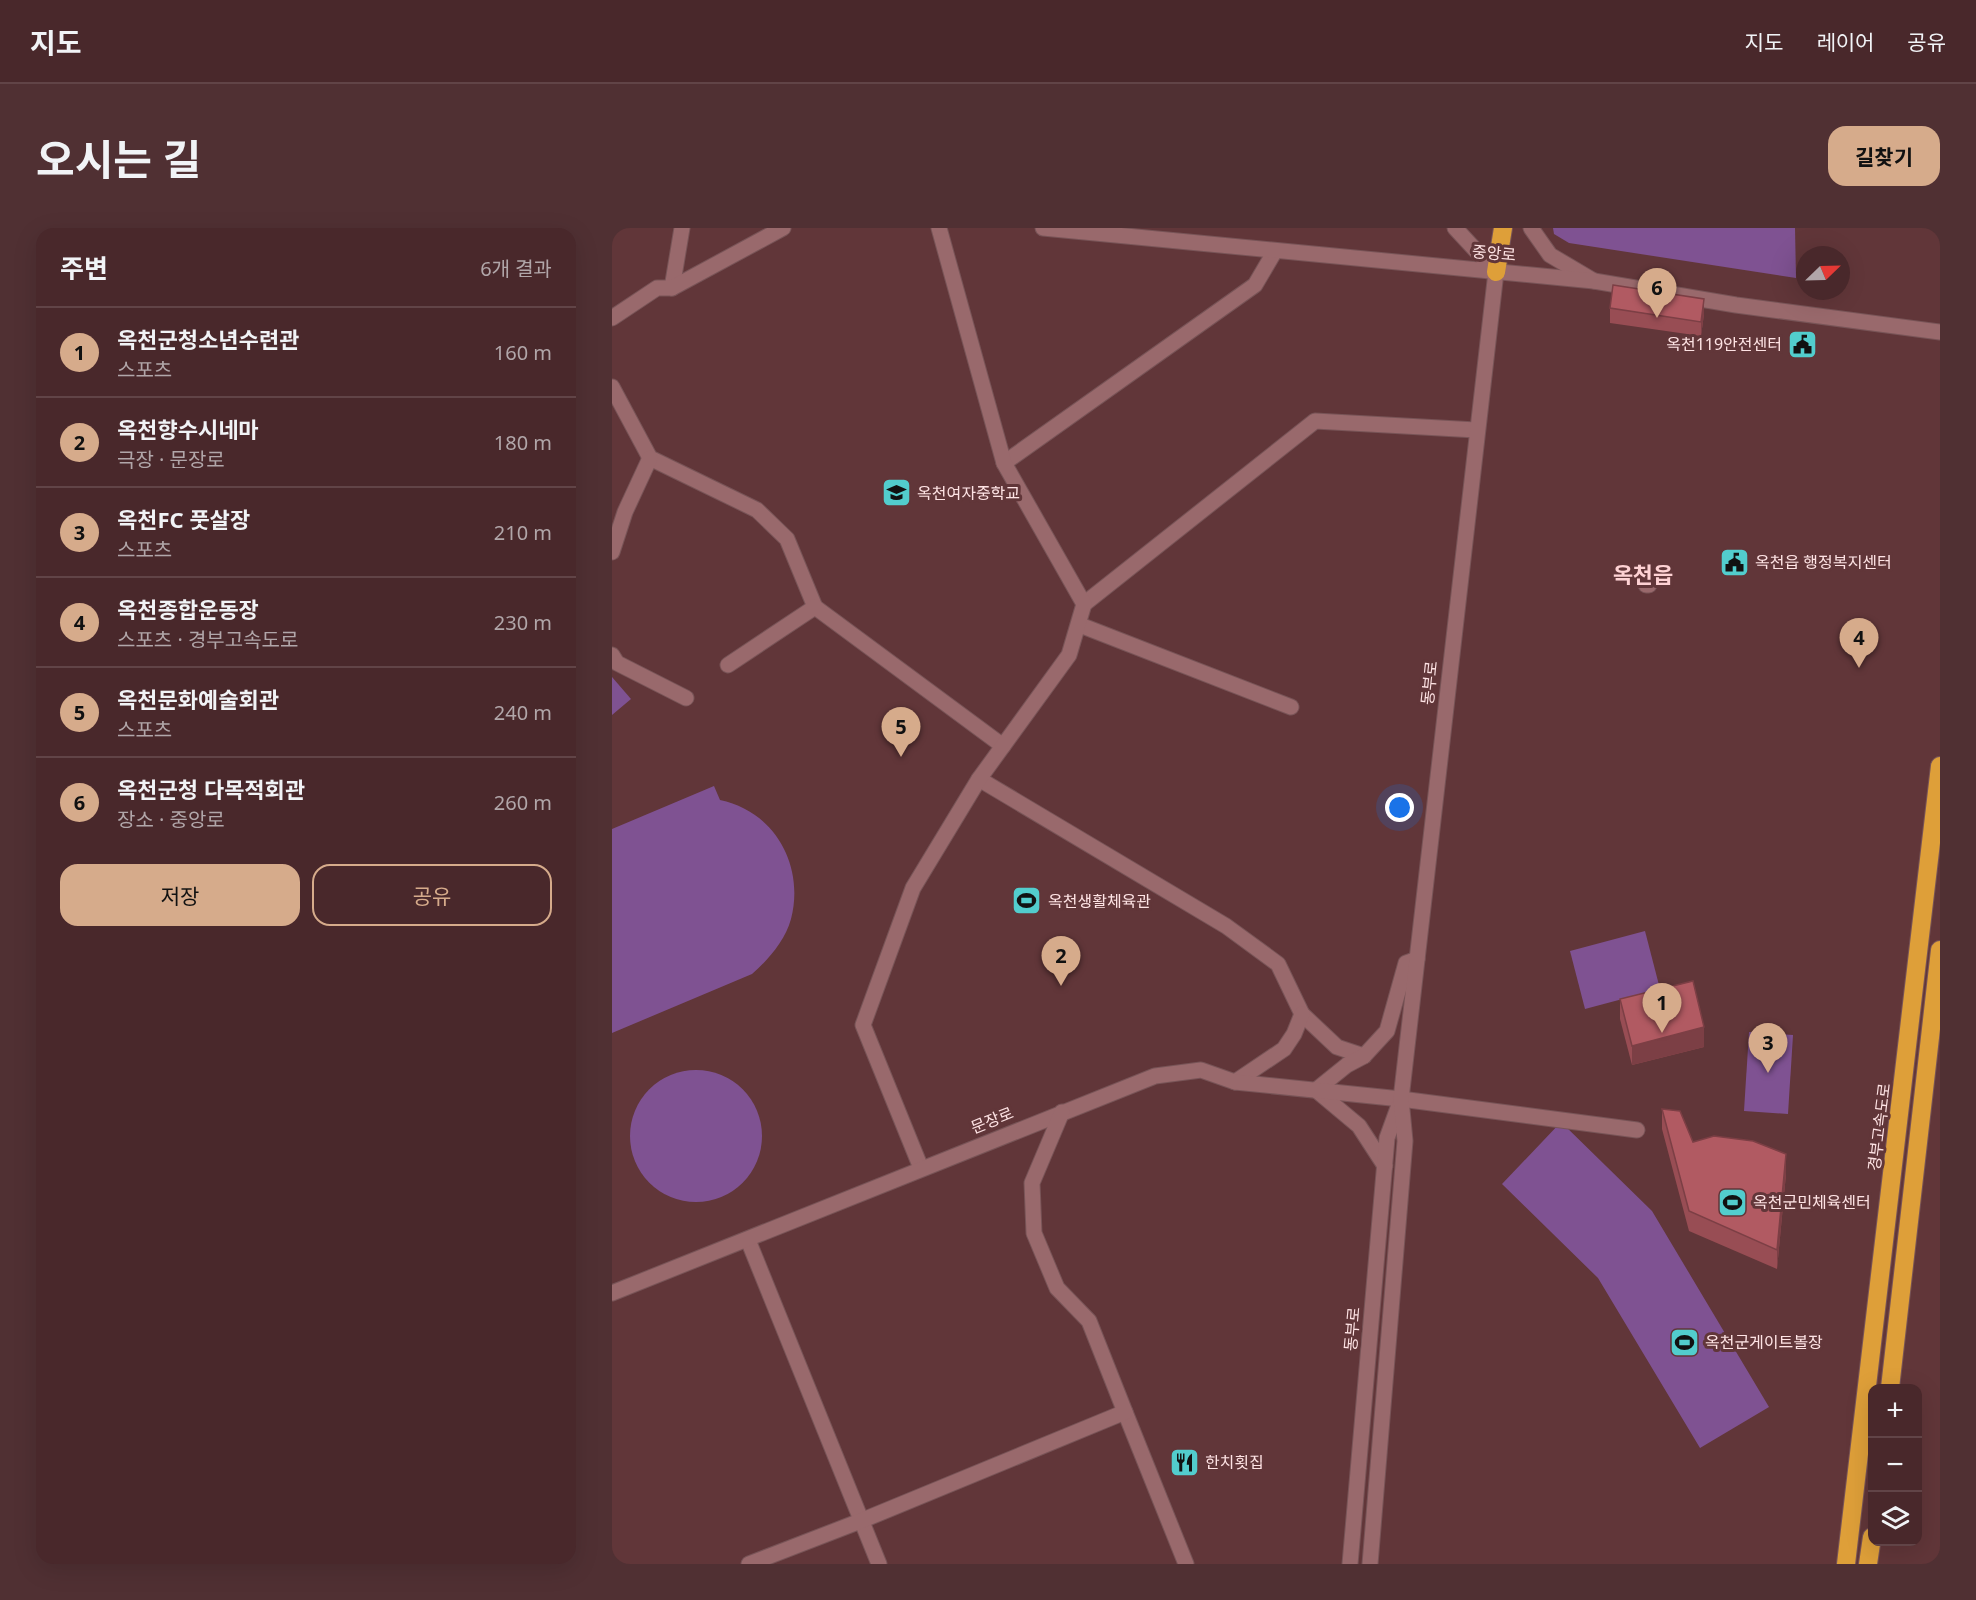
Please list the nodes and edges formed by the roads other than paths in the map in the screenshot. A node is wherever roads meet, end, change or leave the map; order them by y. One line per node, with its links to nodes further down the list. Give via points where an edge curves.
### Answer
1 (682, 228): 12 (street)
2 (783, 228): 12 (street)
3 (939, 228): 18 (street)
4 (1043, 228): 8 (street, 중앙로)
5 (1455, 228): 10 (street)
6 (1503, 228): 10 (highway)
7 (1532, 228): 11 (street, via 1550,255)
8 (1142, 233): 9 (street, 중앙로)
9 (1275, 251): 10 (street, 중앙로); 18 (street, via 1255,285)
10 (1496, 272): 11 (street, 중앙로); 16 (street, 동부로)
11 (1594, 281): 14 (street, 중앙로, via 1736,305)
12 (672, 288): 13 (street, via 657,288)
13 (612, 318)
14 (1940, 332)
15 (612, 387): 17 (street)
16 (1476, 430): 20 (street, via 1315,421); 31 (street, 동부로)
17 (650, 458): 19 (street); 21 (street, via 757,510 787,539)
18 (1004, 464): 20 (street)
19 (612, 552)
20 (1084, 604): 22 (street)
21 (815, 607): 24 (street); 27 (street)
22 (1080, 625): 26 (street); 27 (street, via 1070,655)
23 (612, 655): 25 (street, via 617,663)
24 (728, 665)
25 (686, 698)
26 (1291, 707)
27 (1003, 746): 29 (street)
28 (1940, 765): 52 (highway, 경부고속도로)
29 (979, 779): 32 (street, via 1226,926 1278,964); 40 (street, via 913,888 863,1025)
30 (1940, 950): 43 (highway)
31 (1417, 959): 33 (street, via 1406,963 1387,1031); 36 (street, 동부로)
32 (1302, 1014): 33 (street, via 1337,1047); 34 (street, via 1284,1049)
33 (1364, 1056): 35 (street)
34 (1235, 1082): 35 (street, 문장로); 37 (street, 문장로, via 1201,1070 1155,1076)
35 (1316, 1090): 36 (street, 문장로); 39 (street, via 1359,1126)
36 (1401, 1099): 38 (street, 문장로); 39 (street, 동부로, via 1387,1138); 51 (street, 동부로, via 1405,1141)
37 (1062, 1112): 40 (street, 문장로); 44 (street, via 1032,1183 1034,1233 1057,1288 1089,1322)
38 (1637, 1130)
39 (1384, 1166): 50 (street, 동부로)
40 (921, 1168): 41 (street, 문장로)
41 (748, 1240): 42 (street, 문장로); 45 (street)
42 (612, 1293)
43 (1891, 1384)
44 (1125, 1412): 45 (street); 49 (street)
45 (863, 1520): 47 (street); 48 (street)
46 (1871, 1546): 53 (highway)
47 (749, 1564)
48 (879, 1564)
49 (1186, 1564)
50 (1350, 1564)
51 (1370, 1564)
52 (1846, 1564)
53 (1868, 1564)

